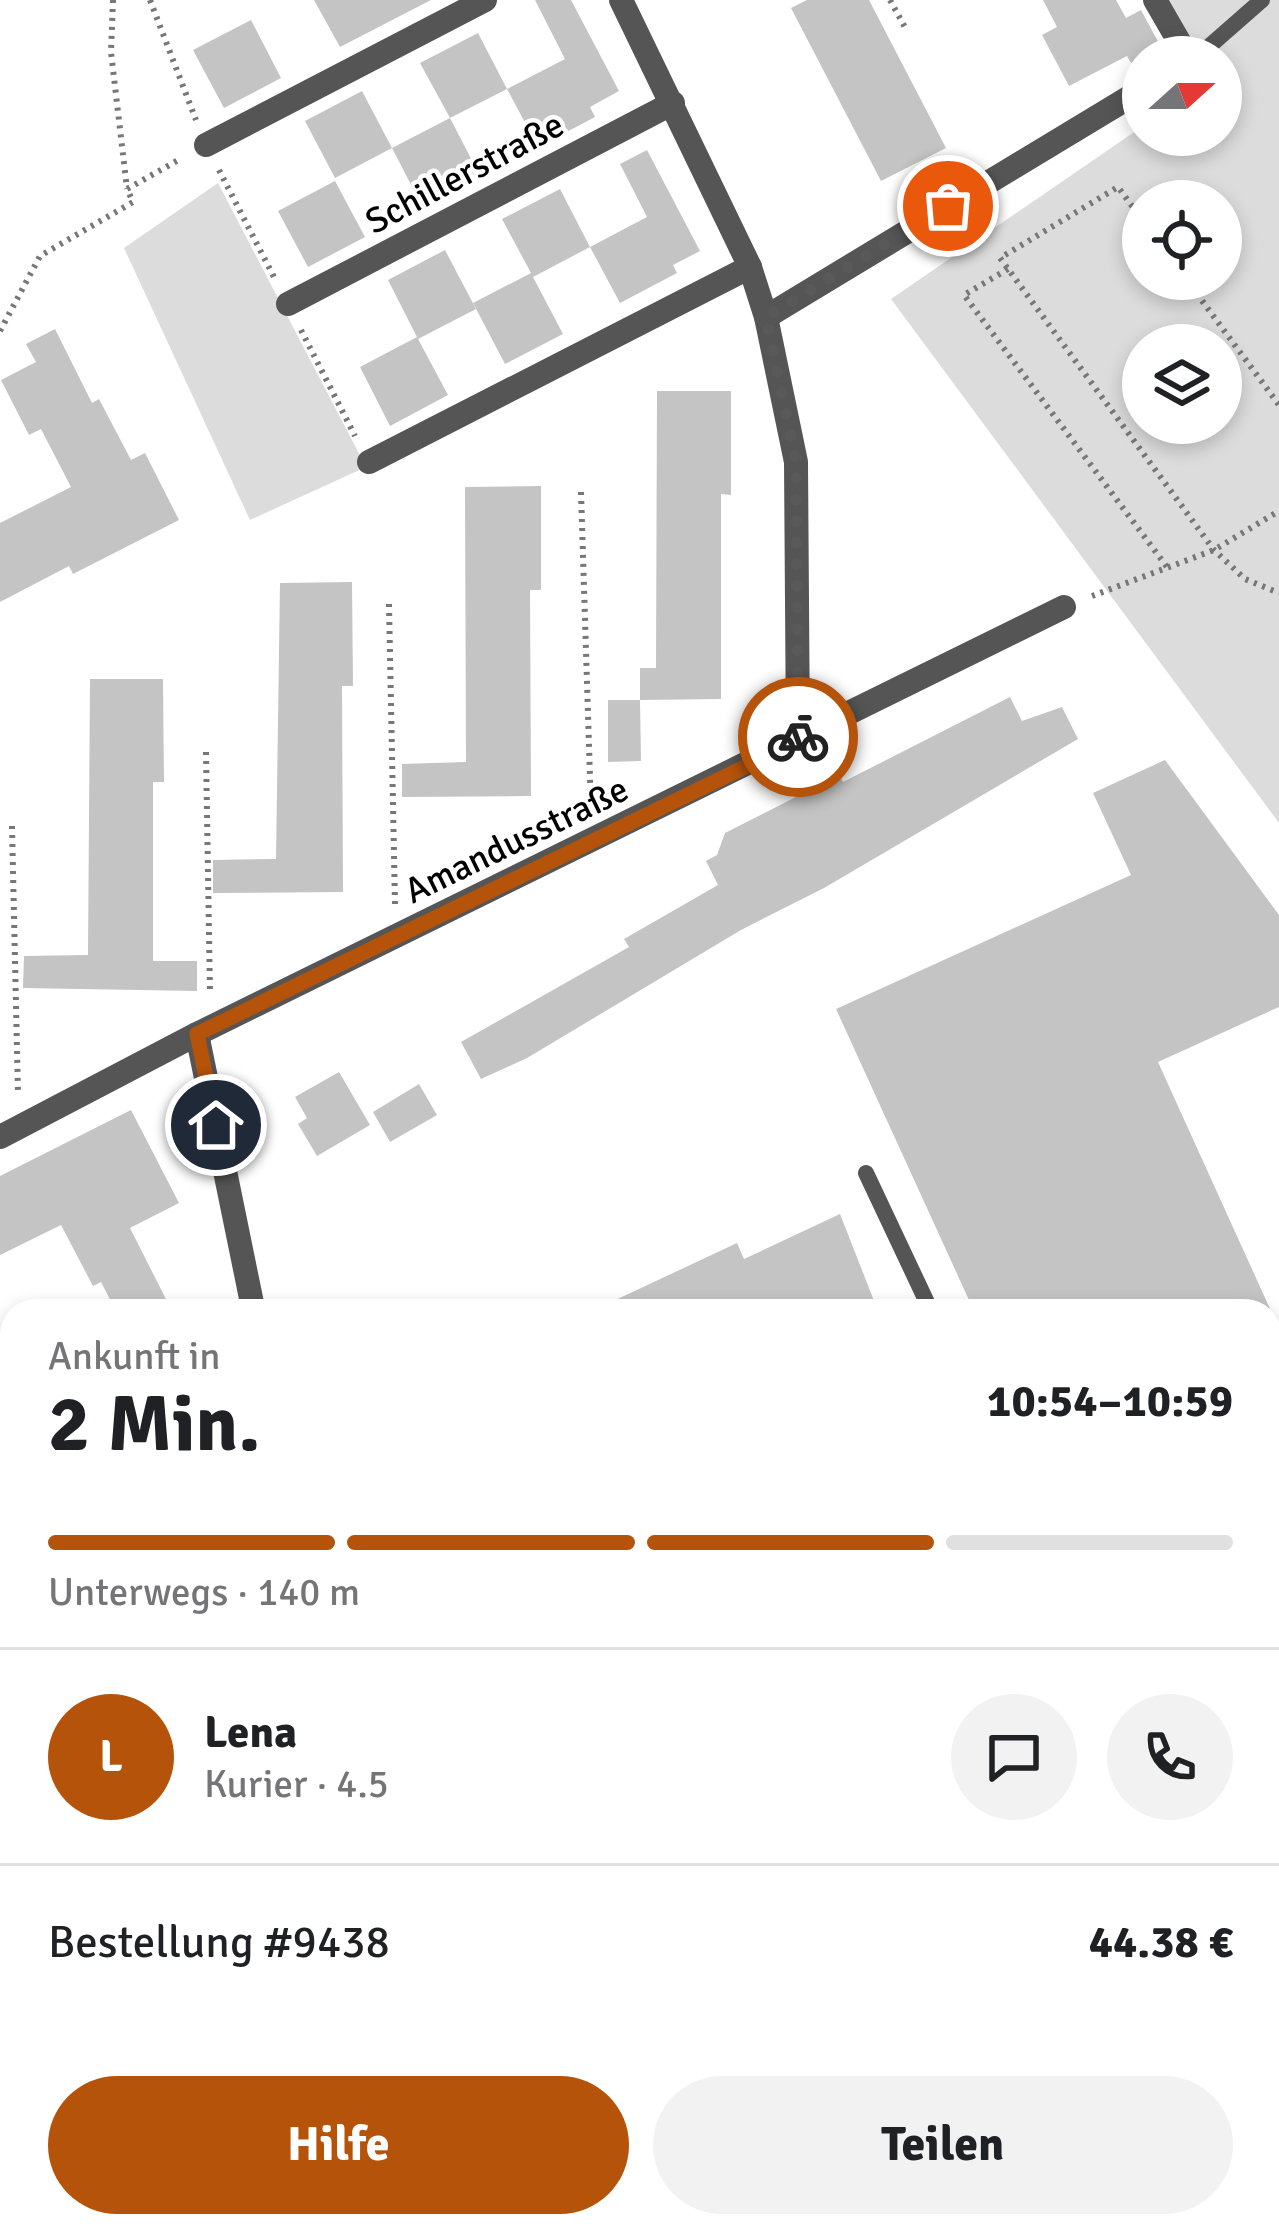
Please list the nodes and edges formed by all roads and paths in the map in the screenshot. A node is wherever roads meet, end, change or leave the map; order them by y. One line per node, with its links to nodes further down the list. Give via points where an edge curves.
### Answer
1 (112, 0): 14 (path)
2 (150, 0): 13 (path)
3 (484, 0): 13 (street)
4 (622, 0): 12 (street)
5 (890, 0): 8 (path)
6 (1155, 0): 9 (street)
7 (1262, 0): 10 (lane)
8 (907, 31)
9 (1178, 36)
10 (1218, 36)
11 (1122, 102): 20 (street)
12 (673, 104): 16 (street); 19 (street, Schillerstraße)
13 (206, 145): 14 (path); 19 (path)
14 (127, 189): 21 (path, via 133,202 40,256)
15 (1122, 192): 17 (path, via 1118,187 1000,258)
16 (750, 267): 20 (street); 23 (street)
17 (1008, 269): 26 (path); 27 (path, via 964,296)
18 (1202, 300): 22 (path)
19 (288, 304): 23 (path)
20 (766, 317): 31 (street, via 796,462)
21 (0, 332)
22 (1279, 405)
23 (369, 462)
24 (581, 492): 34 (path)
25 (1279, 511): 26 (path)
26 (1214, 550): 27 (path); 28 (path, via 1245,579)
27 (1167, 567): 30 (path)
28 (1279, 593)
29 (389, 604): 35 (path)
30 (1064, 607): 31 (street, Amandusstraße)
31 (798, 741): 34 (street, Amandusstraße)
32 (206, 752): 36 (path)
33 (13, 826): 37 (path)
34 (592, 842): 35 (street, Amandusstraße)
35 (396, 938): 36 (street, Amandusstraße)
36 (204, 1031): 37 (street, Amandusstraße); 39 (street)
37 (10, 1132)
38 (866, 1173): 40 (lane)
39 (251, 1299)
40 (925, 1299)

